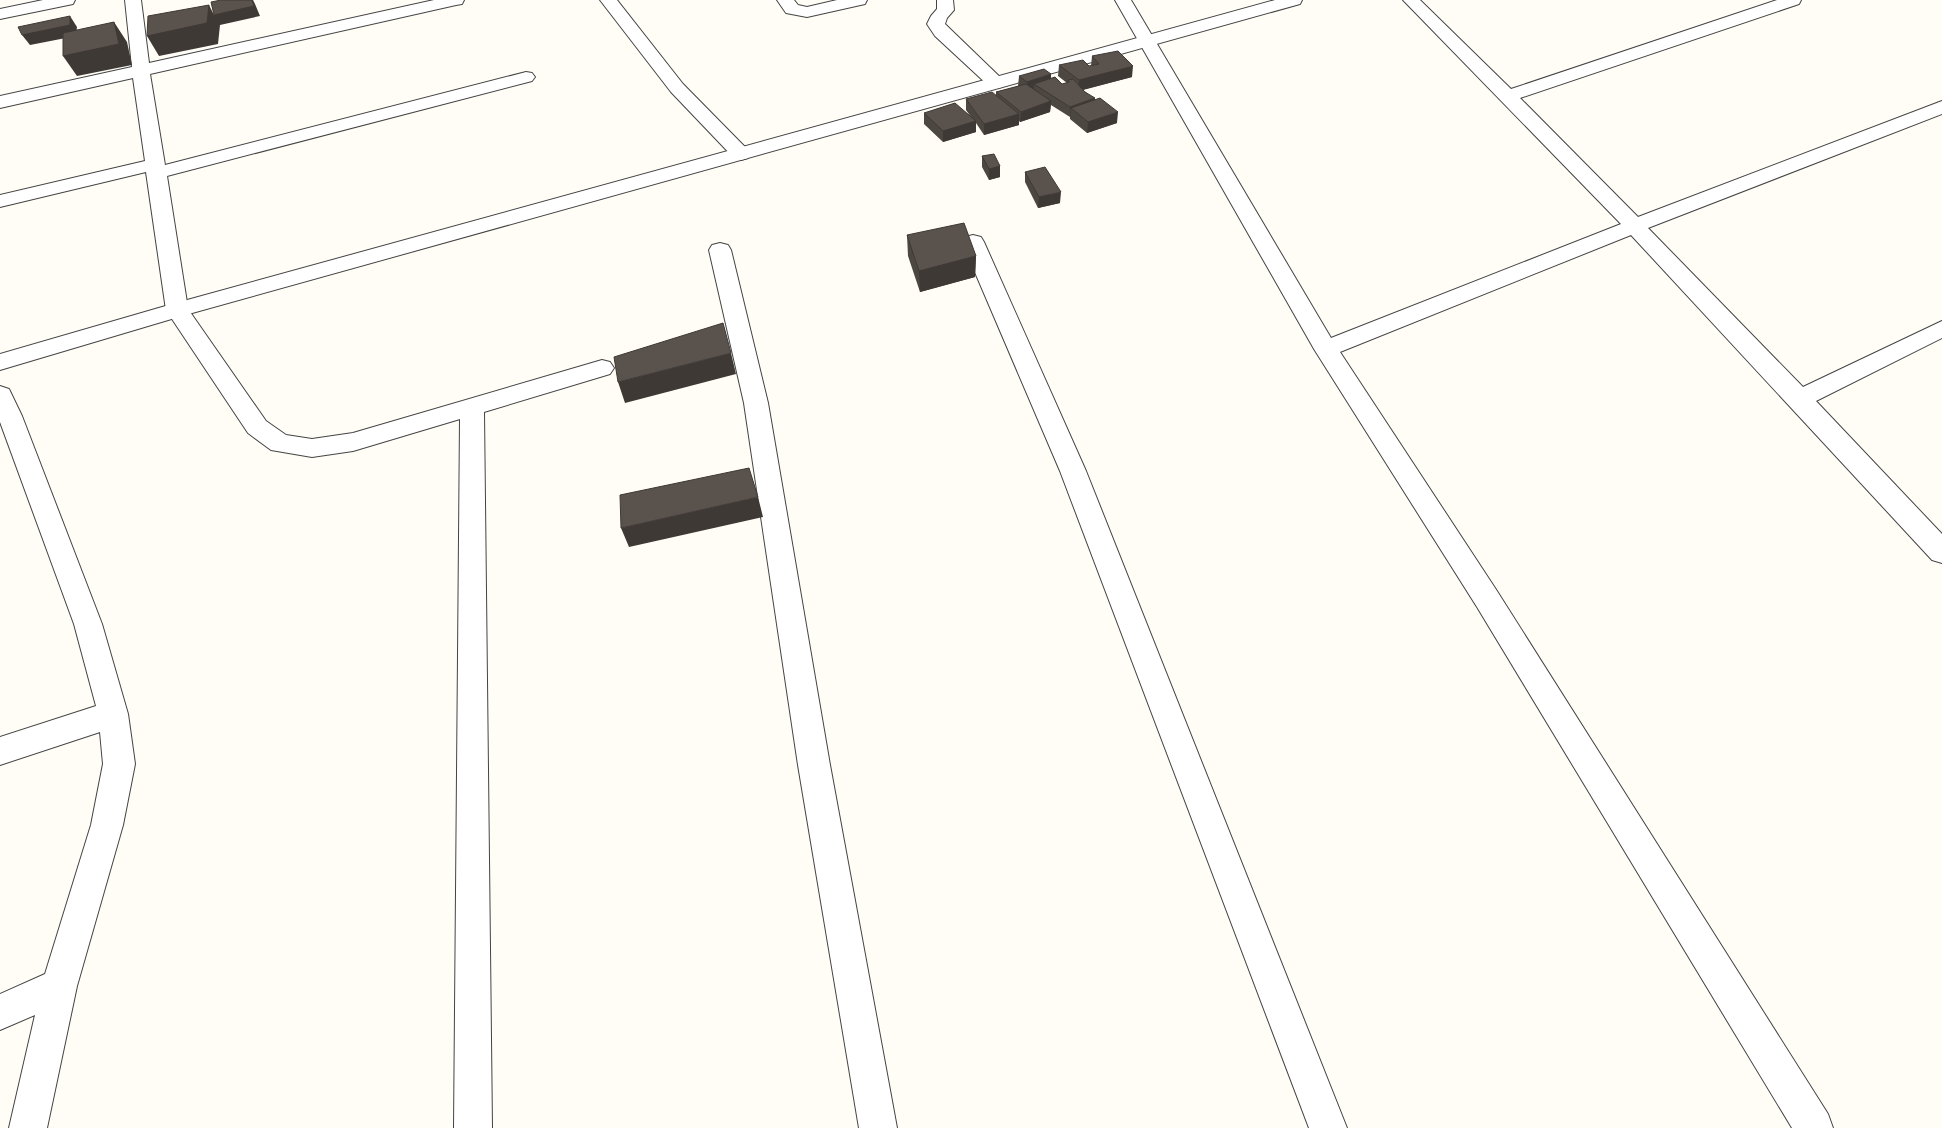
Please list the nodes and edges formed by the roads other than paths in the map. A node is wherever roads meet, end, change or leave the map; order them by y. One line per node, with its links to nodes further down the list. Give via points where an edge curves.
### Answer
1 (67, 0): 12 (street)
2 (133, 0): 14 (street)
3 (456, 0): 14 (street)
4 (608, 0): 20 (street, via 677,88)
5 (786, 0): 6 (street, via 792,10 807,12)
6 (859, 0)
7 (945, 0): 16 (street, via 946,10 936,24)
8 (1123, 0): 13 (street)
9 (1294, 0): 13 (street)
10 (1411, 0): 17 (street)
11 (1793, 0): 17 (street)
12 (0, 14)
13 (1145, 41): 16 (street); 28 (street)
14 (141, 72): 18 (street); 21 (street)
15 (526, 77): 21 (street)
16 (996, 83): 20 (street)
17 (1508, 96): 23 (street)
18 (0, 102)
19 (1942, 107): 23 (street)
20 (741, 154): 26 (street)
21 (156, 168): 22 (street); 26 (street)
22 (0, 201)
23 (1634, 226): 28 (street); 32 (street)
24 (973, 242): 42 (street, via 1073,472)
25 (720, 250): 41 (street, via 756,403 814,765)
26 (177, 310): 29 (street); 33 (street, via 257,427 280,443 312,448 353,442)
27 (1942, 329): 32 (street)
28 (1326, 349): 43 (street, via 1487,599)
29 (0, 362)
30 (602, 368): 33 (street)
31 (0, 395): 35 (street, via 88,624)
32 (1800, 398): 34 (street)
33 (472, 406): 40 (street)
34 (1942, 552)
35 (113, 714): 36 (street); 37 (street, via 119,764 107,825)
36 (0, 751)
37 (60, 986): 38 (street); 39 (street)
38 (0, 1012)
39 (28, 1128)
40 (473, 1128)
41 (878, 1128)
42 (1328, 1128)
43 (1814, 1128)

